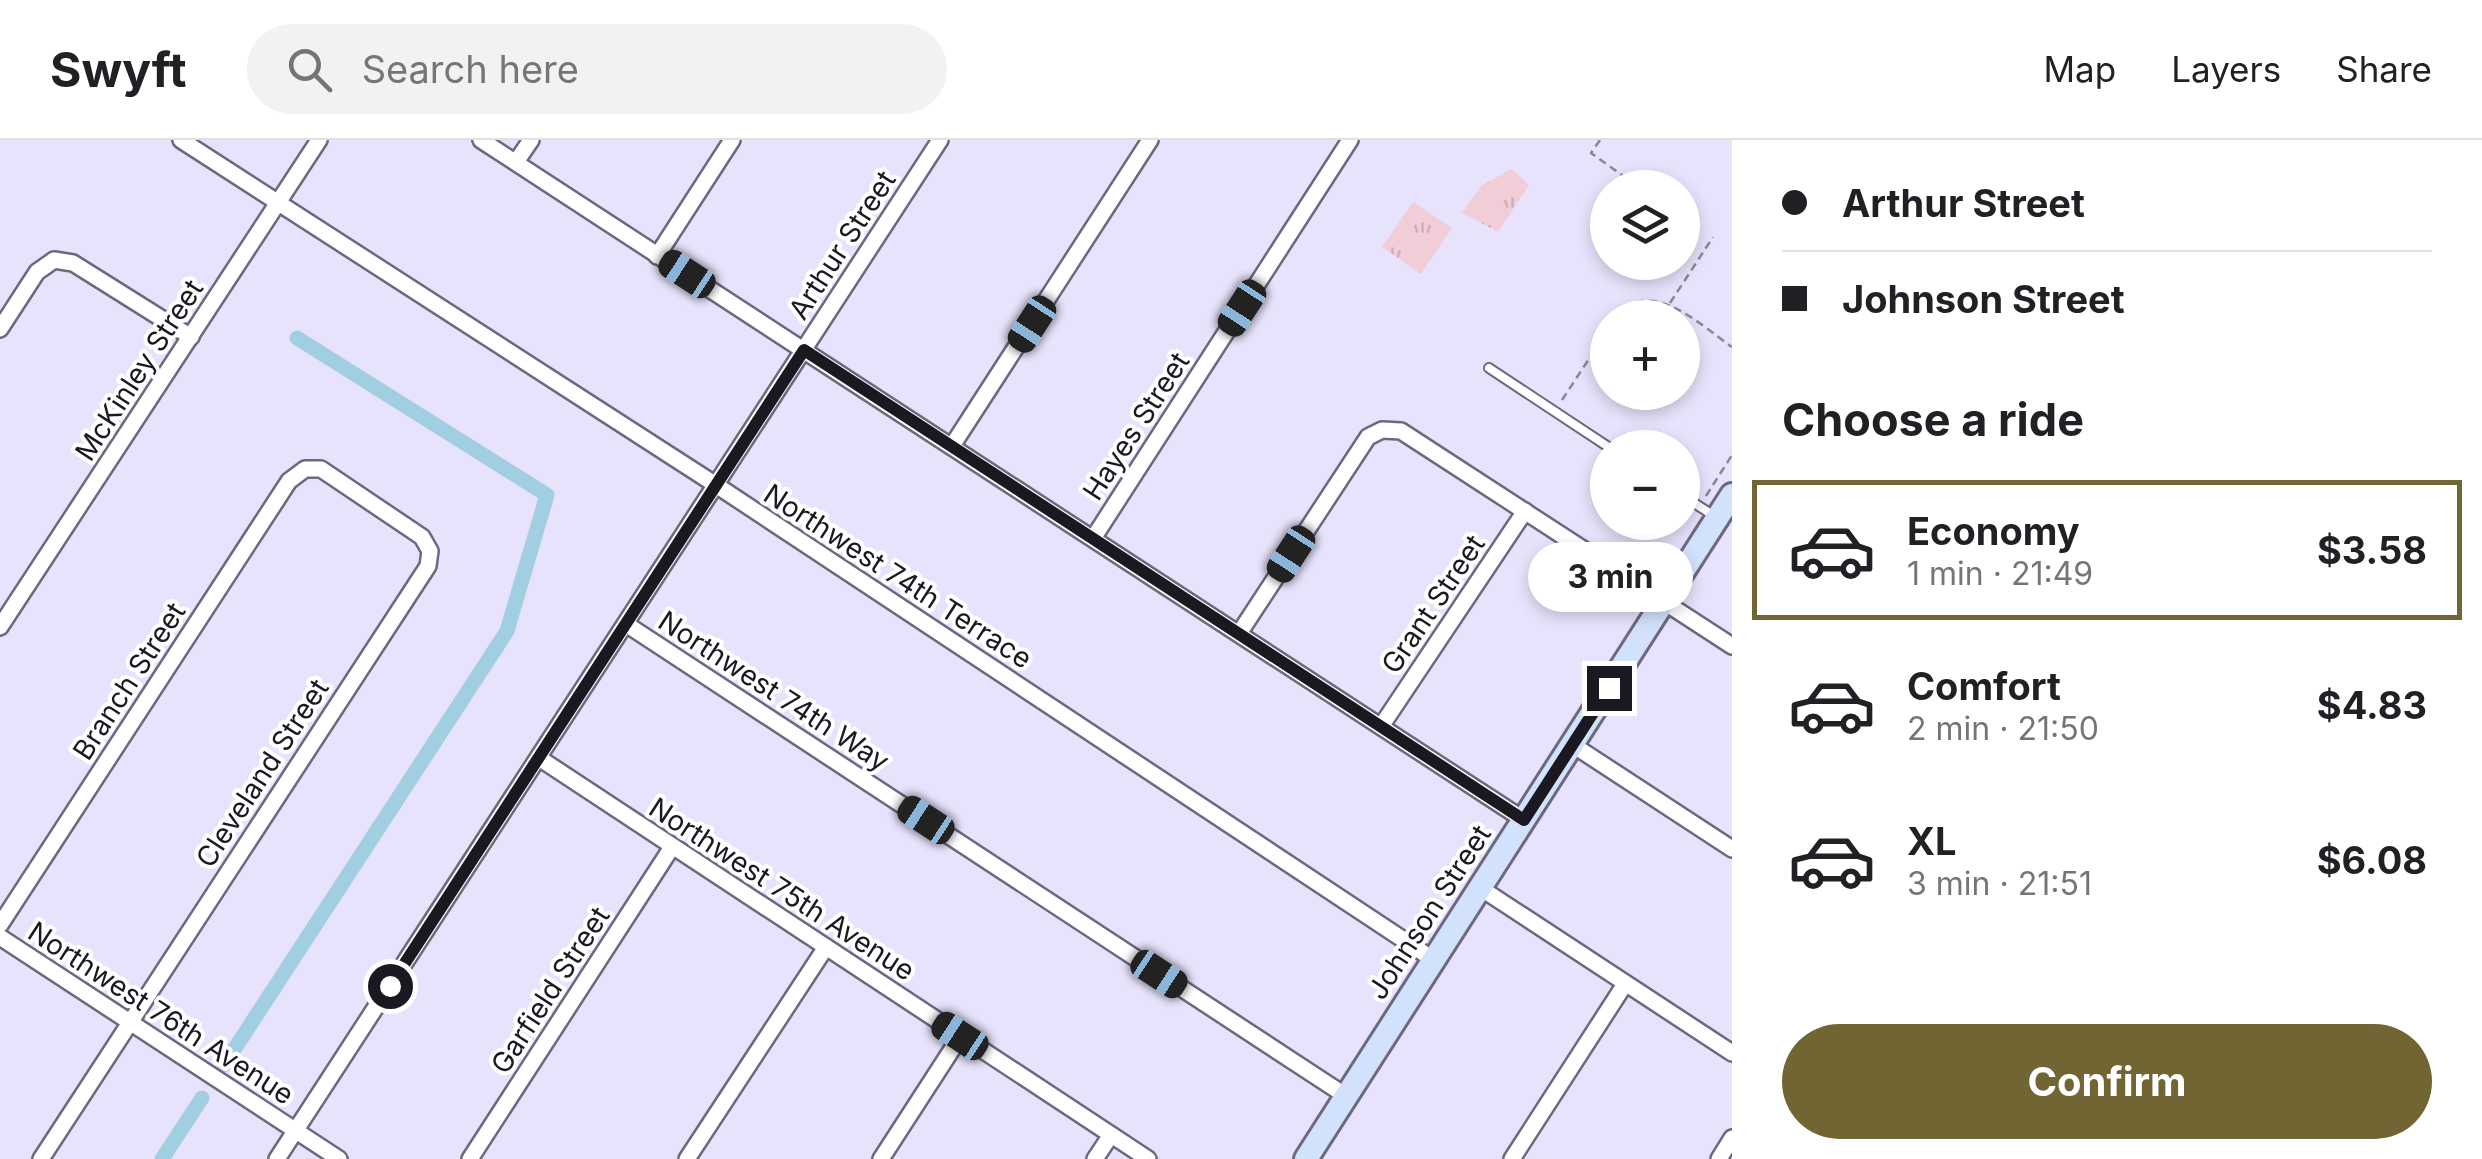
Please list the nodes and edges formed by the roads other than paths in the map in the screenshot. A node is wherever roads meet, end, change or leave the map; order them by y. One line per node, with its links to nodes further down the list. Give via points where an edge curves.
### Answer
1 (181, 140): 10 (street, Northwest 74th Terrace)
2 (320, 140): 10 (street, McKinley Street)
3 (481, 140): 9 (street)
4 (531, 140): 9 (street)
5 (732, 140): 11 (street)
6 (940, 140): 14 (street, Arthur Street)
7 (1150, 140): 17 (street)
8 (1350, 140): 24 (street, Hayes Street)
9 (516, 162): 11 (street)
10 (277, 204): 13 (street, McKinley Street); 19 (street, Northwest 74th Terrace)
11 (657, 256): 14 (street)
12 (0, 329): 13 (street, via 37,272 54,260 73,263)
13 (191, 337): 27 (street, McKinley Street)
14 (804, 350): 17 (street); 19 (street, Arthur Street)
15 (1489, 368): 16 (lane)
16 (1590, 435)
17 (952, 446): 24 (street)
18 (306, 469): 37 (street, Branch Street, via 289,481); 42 (street, Cleveland Street, via 321,469 422,537 428,566)
19 (716, 486): 26 (street, Arthur Street); 40 (street, Northwest 74th Terrace)
20 (1732, 496): 23 (street, Johnson Street)
21 (1700, 506): 23 (lane)
22 (1525, 510): 25 (street); 28 (street, via 1402,431 1382,430 1368,437); 30 (street, Grant Street)
23 (1709, 512): 25 (street, Johnson Street)
24 (1094, 537): 28 (street)
25 (1664, 602): 29 (street); 31 (street, Johnson Street)
26 (626, 624): 32 (street, Arthur Street); 45 (street, Northwest 74th Way)
27 (0, 627)
28 (1240, 632): 30 (street)
29 (1732, 646)
30 (1382, 725): 33 (street)
31 (1573, 746): 33 (street, Johnson Street); 35 (street)
32 (539, 758): 34 (street, Northwest 75th Avenue); 46 (street, Arthur Street)
33 (1524, 820): 36 (street, Johnson Street)
34 (672, 848): 39 (street, Northwest 75th Avenue); 52 (street, Garfield Street)
35 (1732, 849)
36 (1482, 889): 40 (street, Johnson Street); 41 (street)
37 (0, 925)
38 (0, 937): 42 (street, Northwest 76th Avenue)
39 (826, 947): 43 (street, Northwest 75th Avenue); 53 (street)
40 (1434, 960): 45 (street, Johnson Street)
41 (1625, 984): 44 (street); 58 (street)
42 (130, 1021): 46 (street, Northwest 76th Avenue); 49 (street, Cleveland Street)
43 (960, 1036): 47 (street, Northwest 75th Avenue); 54 (street)
44 (1732, 1053)
45 (1346, 1096): 57 (street, Johnson Street)
46 (295, 1131): 50 (street, Arthur Street); 51 (street, Northwest 76th Avenue)
47 (1111, 1135): 55 (street); 56 (street, Northwest 75th Avenue)
48 (1732, 1138): 59 (street)
49 (41, 1159)
50 (277, 1159)
51 (339, 1159)
52 (470, 1159)
53 (687, 1159)
54 (880, 1159)
55 (1096, 1159)
56 (1148, 1159)
57 (1306, 1159)
58 (1512, 1159)
59 (1718, 1159)

